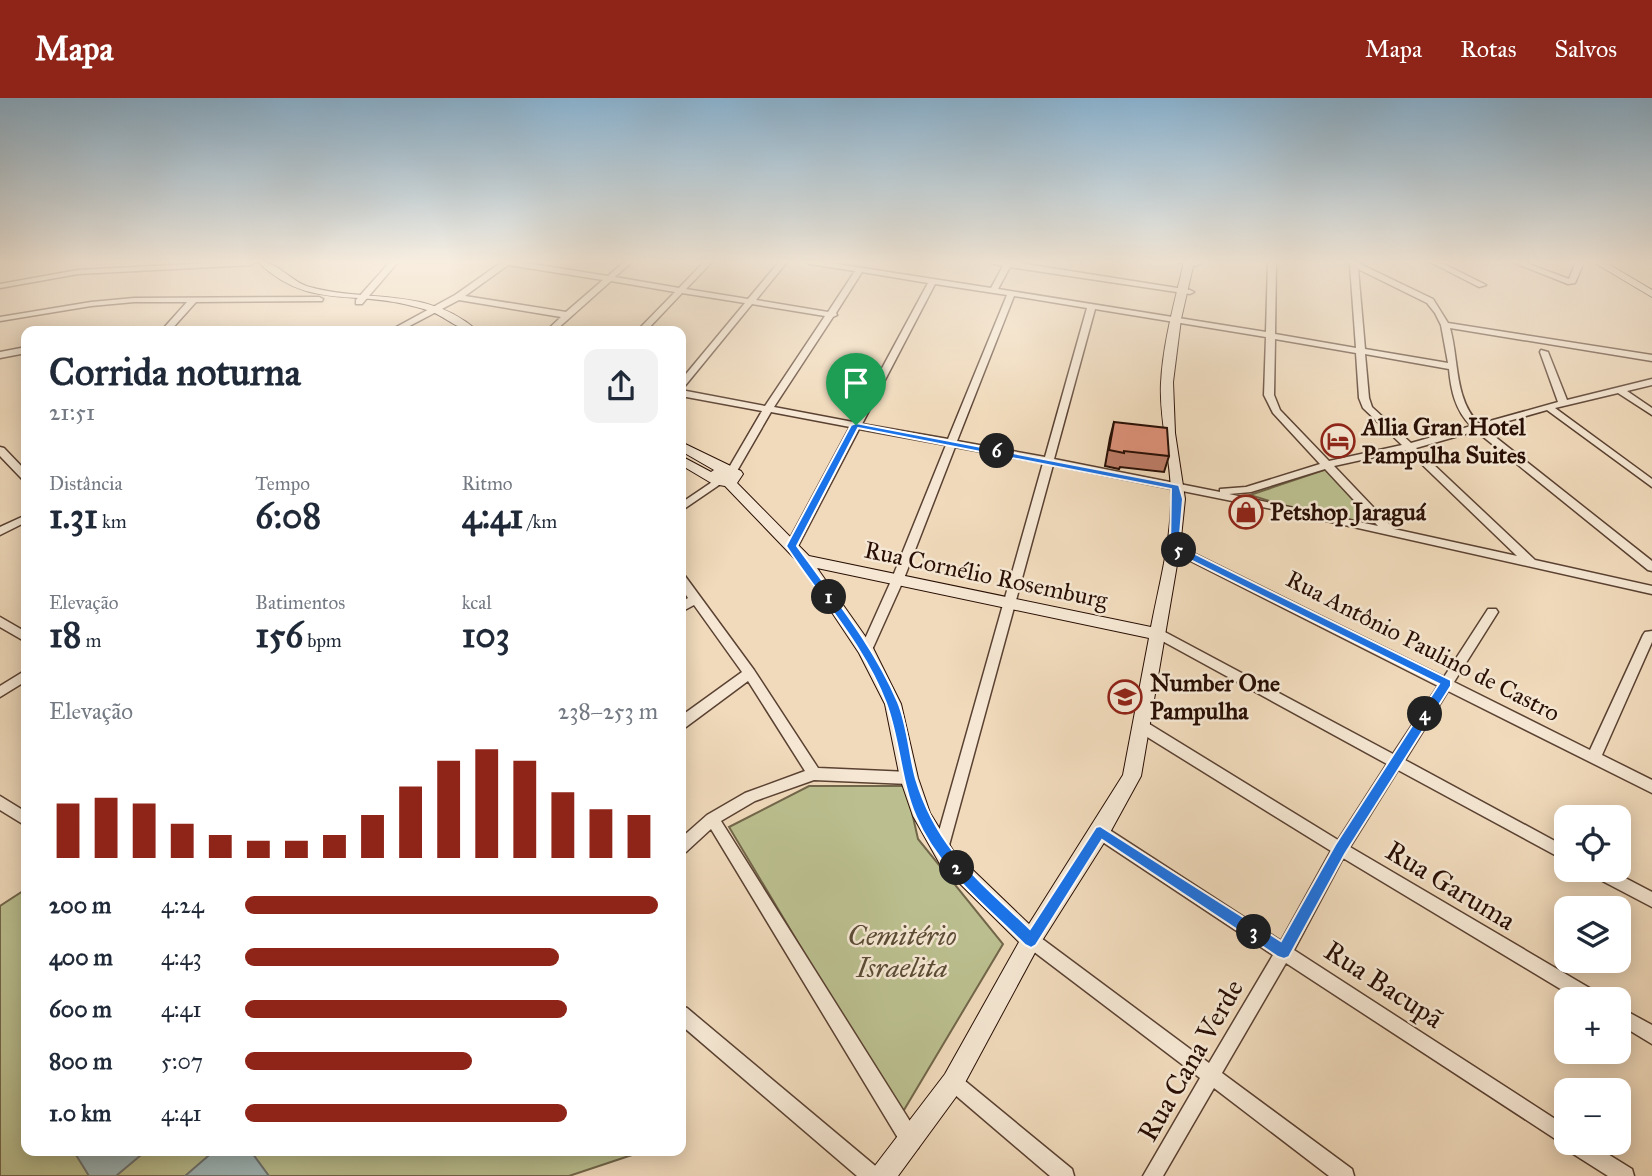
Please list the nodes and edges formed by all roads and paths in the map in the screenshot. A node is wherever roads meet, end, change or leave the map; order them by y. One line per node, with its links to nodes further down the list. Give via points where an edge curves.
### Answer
1 (41, 312): 20 (street)
2 (182, 312): 23 (street)
3 (429, 312): 24 (street); 25 (street); 26 (street)
4 (550, 312): 18 (street)
5 (569, 312): 18 (street)
6 (660, 312): 28 (street)
7 (743, 312): 36 (street)
8 (816, 312): 19 (street)
9 (835, 312): 19 (street)
10 (916, 312): 44 (street)
11 (1004, 312): 46 (street)
12 (1090, 312): 50 (street)
13 (1132, 312): 21 (street)
14 (1182, 312): 21 (street)
15 (1271, 312): 29 (street)
16 (1357, 312): 31 (street)
17 (1441, 312): 22 (street)
18 (566, 315): 27 (street)
19 (833, 315): 42 (street)
20 (0, 319)
21 (1180, 320): 29 (street); 57 (street, via 1173,383)
22 (1446, 325): 34 (street); 35 (street)
23 (170, 326)
24 (402, 326)
25 (447, 326)
26 (461, 326)
27 (555, 326)
28 (646, 326)
29 (1271, 336): 31 (street); 52 (street, via 1269,395 1276,411)
30 (21, 351): 33 (street)
31 (1361, 351): 35 (street); 47 (street, via 1368,408)
32 (1544, 352): 40 (street)
33 (0, 355)
34 (1652, 358)
35 (1453, 367): 45 (street, via 1463,411)
36 (686, 379)
37 (1652, 382): 38 (street)
38 (1621, 391): 40 (street); 43 (street)
39 (686, 394): 42 (street)
40 (1564, 404): 41 (street)
41 (1548, 408): 45 (street); 55 (street)
42 (768, 409): 44 (street); 54 (street)
43 (1652, 412)
44 (856, 425): 46 (street); 64 (street)
45 (1477, 427): 47 (street); 68 (street)
46 (952, 443): 50 (street); 69 (street)
47 (1408, 447): 52 (street); 66 (street)
48 (0, 450): 53 (street)
49 (686, 450): 54 (street)
50 (1049, 461): 57 (street); 73 (street)
51 (686, 462): 54 (street)
52 (1326, 465): 56 (street); 63 (street)
53 (21, 472)
54 (724, 477): 60 (street); 64 (street)
55 (1652, 484)
56 (1247, 490): 58 (street); 59 (street)
57 (1179, 492): 58 (street); 65 (street)
58 (1203, 492): 59 (street)
59 (1254, 503): 63 (street)
60 (686, 504)
61 (21, 520): 62 (street)
62 (0, 531)
63 (1390, 532): 66 (street)
64 (792, 546): 67 (street)
65 (1173, 548): 77 (street); 83 (street, Rua Antônio Paulino de Castro)
66 (1532, 564): 71 (street)
67 (812, 565): 69 (street, Rua Cornélio Rosemburg); 80 (street)
68 (1652, 567)
69 (897, 581): 73 (street, Rua Cornélio Rosemburg); 80 (street)
70 (686, 586): 72 (street)
71 (1652, 590)
72 (695, 599): 74 (street); 81 (street)
73 (1009, 604): 77 (street, Rua Cornélio Rosemburg); 98 (street)
74 (686, 605)
75 (1492, 612): 83 (street, Rua Cana Verde)
76 (0, 621): 78 (street)
77 (1159, 634): 86 (street); 88 (street)
78 (21, 635)
79 (1649, 635): 87 (street)
80 (866, 650): 90 (street, via 893,704)
81 (750, 673): 85 (street); 89 (street)
82 (21, 678): 84 (street)
83 (1446, 683): 87 (street, Rua Antônio Paulino de Castro); 88 (street, Rua Cana Verde)
84 (0, 692)
85 (686, 719)
86 (1141, 726): 95 (street, via 1132,776); 99 (street, Rua Garuma)
87 (1594, 757): 91 (street, Rua Antônio Paulino de Castro)
88 (1395, 760): 97 (street); 99 (street, Rua Cana Verde)
89 (814, 774): 90 (street); 94 (street, via 750,797)
90 (909, 778): 98 (street, via 922,816)
91 (1652, 787)
92 (0, 802): 93 (street)
93 (21, 817)
94 (712, 820): 96 (street); 111 (street)
95 (1100, 832): 102 (street); 103 (street, Rua Bacupã)
96 (686, 843)
97 (1554, 846)
98 (941, 849): 102 (street)
99 (1340, 849): 103 (street, Rua Cana Verde); 104 (street, Rua Garuma)
100 (1618, 882): 101 (street)
101 (1652, 900)
102 (1031, 940): 108 (street); 109 (street)
103 (1284, 952): 108 (street, Rua Cana Verde); 110 (street, Rua Bacupã)
104 (1572, 987)
105 (686, 1018): 113 (street)
106 (1631, 1022): 107 (street)
107 (1652, 1035)
108 (1211, 1077): 116 (street, Rua Cana Verde); 117 (street)
109 (953, 1082): 111 (street); 115 (street)
110 (1554, 1129)
111 (911, 1142): 114 (street)
112 (1593, 1155): 118 (street)
113 (872, 1176)
114 (883, 1176)
115 (1065, 1176)
116 (1152, 1176)
117 (1345, 1176)
118 (1625, 1176)

